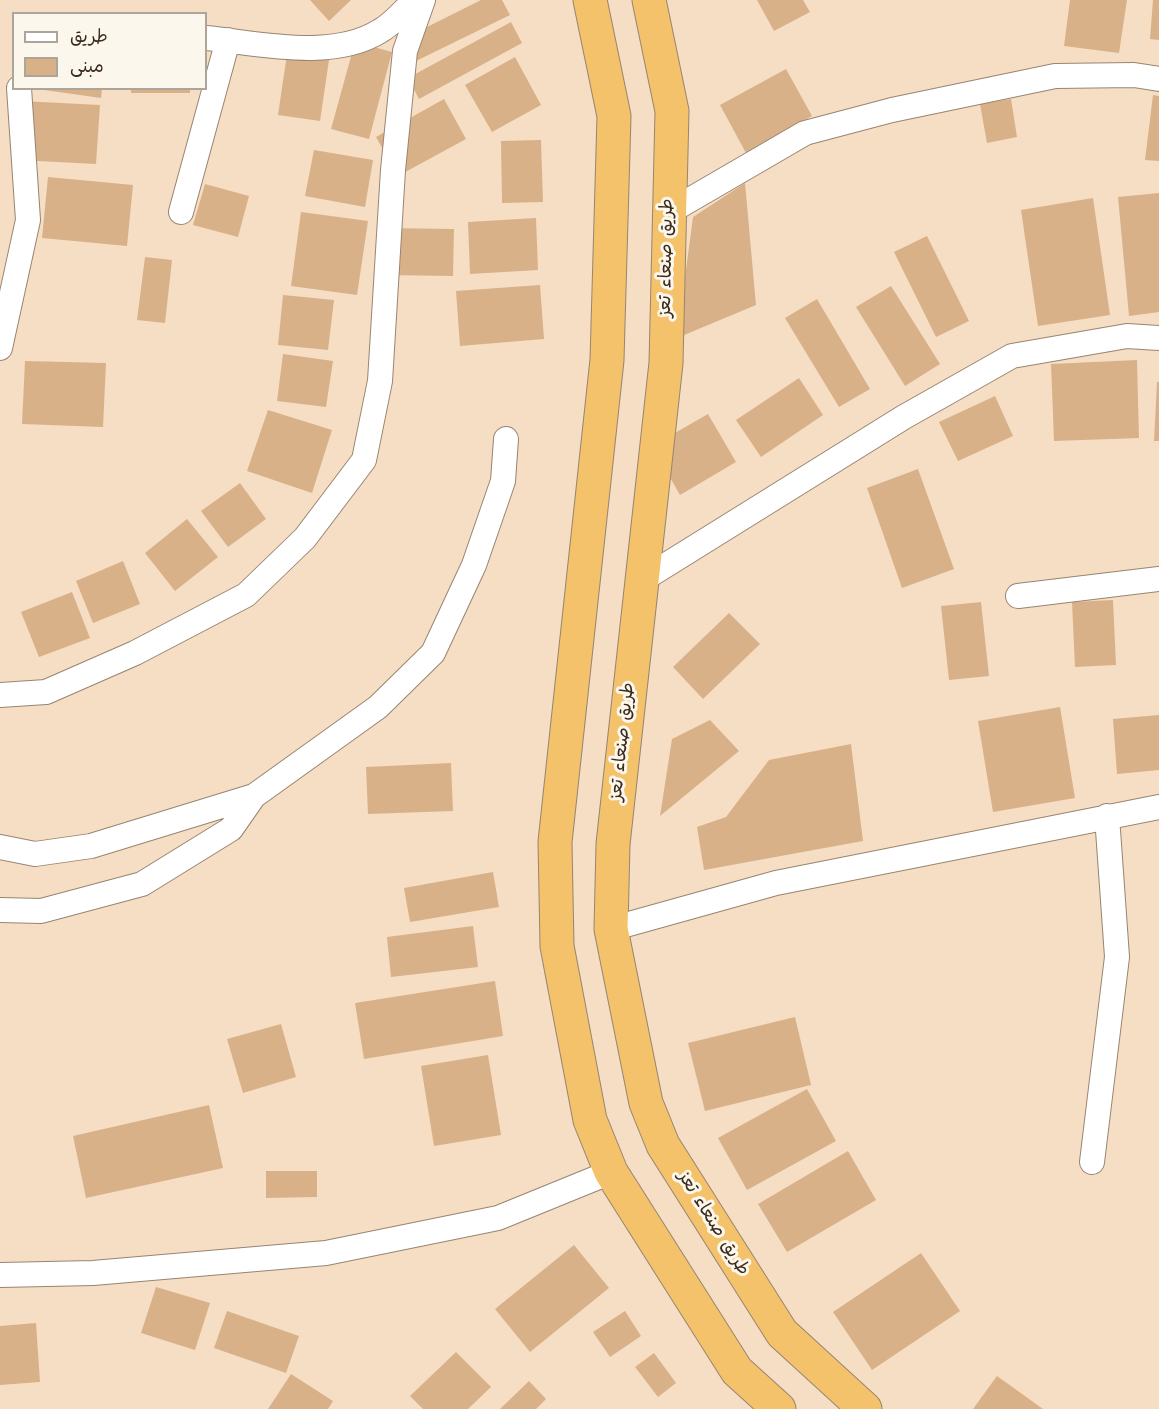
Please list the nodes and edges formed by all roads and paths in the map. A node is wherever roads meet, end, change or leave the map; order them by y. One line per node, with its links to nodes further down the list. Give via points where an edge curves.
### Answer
1 (415, 0): 5 (street, via 380,32 339,47 266,46)
2 (423, 0): 18 (street, via 405,51 380,381 364,460 305,538 246,595 135,653 46,692)
3 (590, 0): 26 (highway, via 614,116 608,360 555,842 556,934 590,1120)
4 (649, 0): 11 (highway, طريق صنعاء تعز, via 672,111)
5 (217, 39): 7 (street)
6 (1159, 79): 11 (street, via 1134,75 1055,75 805,133)
7 (207, 88)
8 (19, 90): 13 (street, via 28,220)
9 (207, 90): 10 (street)
10 (182, 212)
11 (669, 212): 16 (highway, طريق صنعاء تعز, via 666,363)
12 (1159, 338): 16 (street, via 1127,336 1012,356 904,417)
13 (0, 348)
14 (506, 439): 19 (street, via 503,481 474,565 433,653 378,707)
15 (1159, 579): 17 (street)
16 (642, 580): 24 (highway, طريق صنعاء تعز, via 613,844)
17 (1018, 596)
18 (0, 695)
19 (254, 796): 22 (street, via 91,846 35,854); 23 (street, via 231,829 142,884 41,911)
20 (1159, 807): 21 (street)
21 (1107, 816): 24 (street, via 776,884); 25 (street, via 1117,957)
22 (0, 847)
23 (0, 910)
24 (611, 929): 29 (highway, طريق صنعاء تعز, via 646,1103 663,1145 782,1333)
25 (1092, 1162)
26 (611, 1172): 27 (street, via 498,1218 326,1253 93,1273); 28 (highway, via 738,1371)
27 (0, 1275)
28 (779, 1409)
29 (865, 1409)

